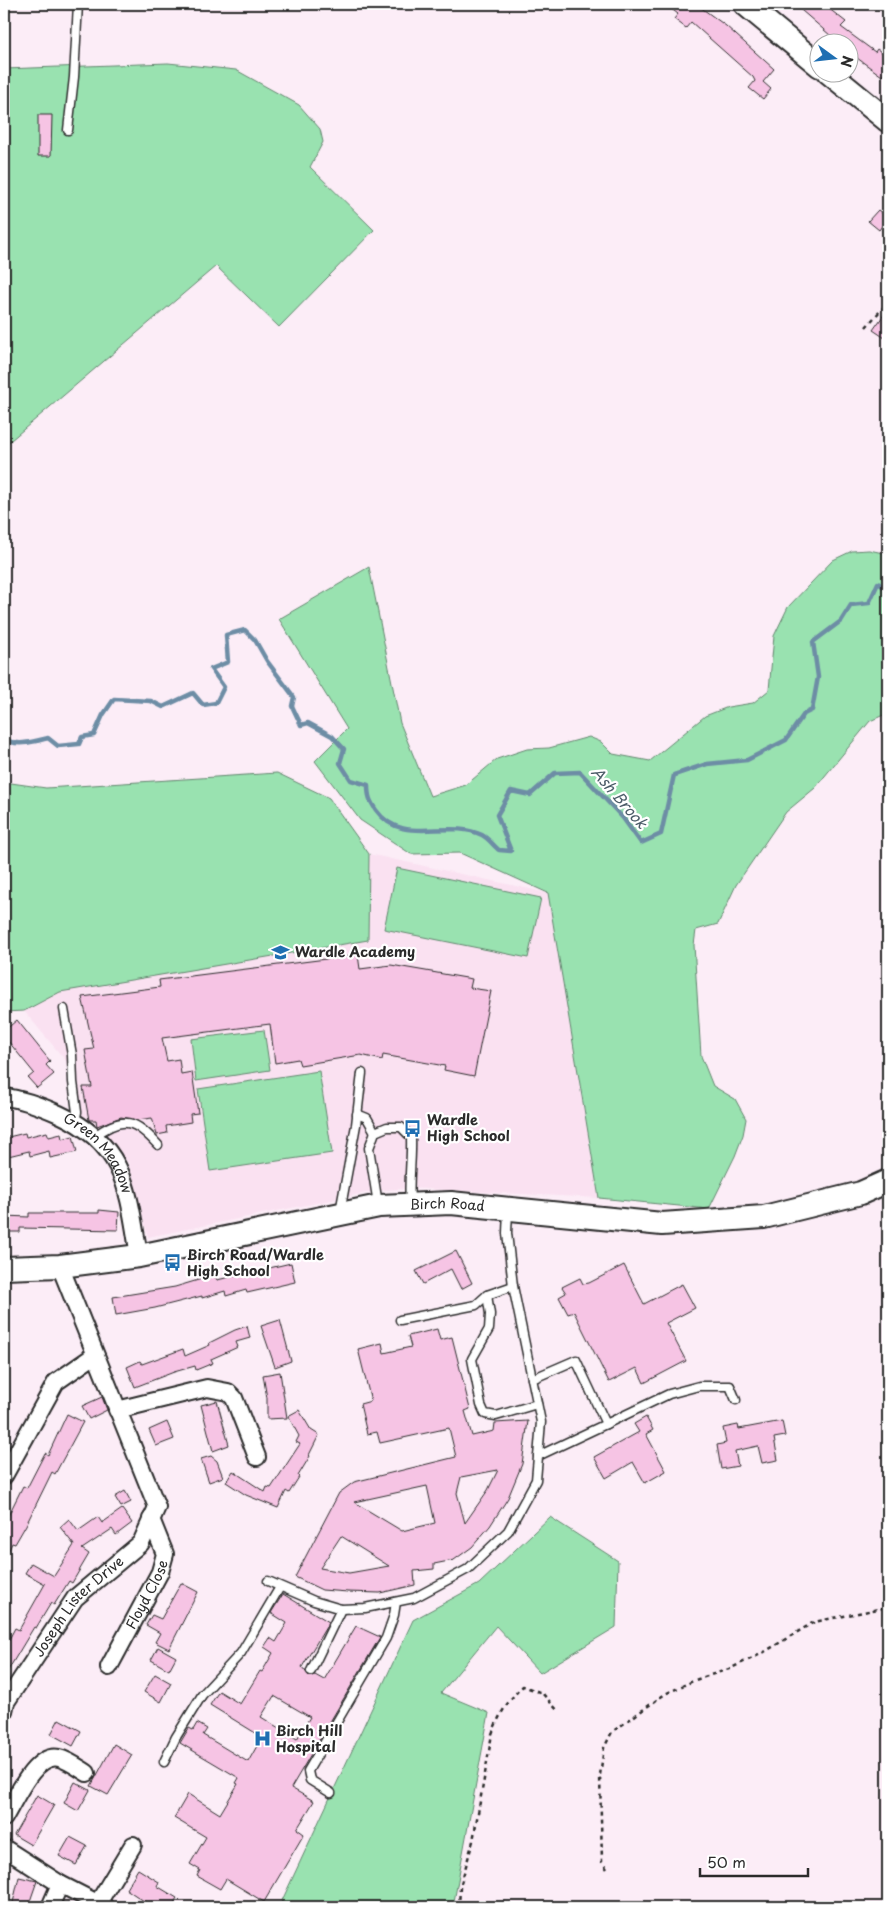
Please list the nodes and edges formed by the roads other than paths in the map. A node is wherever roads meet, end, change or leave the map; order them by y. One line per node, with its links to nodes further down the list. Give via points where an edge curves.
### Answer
1 (78, 4): 6 (lane)
2 (745, 4): 3 (street)
3 (810, 58)
4 (840, 82): 5 (street)
5 (888, 121)
6 (68, 130)
7 (64, 1009): 11 (lane, via 72,1055)
8 (362, 1073): 10 (lane)
9 (4, 1097): 11 (street, Green Meadow, via 37,1104)
10 (357, 1114): 12 (lane, via 367,1118); 19 (lane)
11 (75, 1122): 13 (street, Green Meadow)
12 (375, 1132): 16 (lane, via 401,1127 411,1137); 17 (lane, via 369,1148)
13 (95, 1136): 14 (lane, via 116,1124 131,1122 143,1128); 20 (street, Green Meadow, via 115,1161 127,1187)
14 (158, 1145)
15 (888, 1181): 18 (street, Birch Road, via 861,1193 764,1217 662,1224)
16 (410, 1204): 17 (street, Birch Road); 18 (street, Birch Road, via 451,1203)
17 (378, 1206): 19 (street, Birch Road)
18 (508, 1209): 23 (lane, via 506,1233)
19 (339, 1214): 20 (street, Birch Road)
20 (139, 1256): 21 (street, Birch Road)
21 (60, 1266): 22 (street, Birch Road); 26 (street, Floyd Close)
22 (4, 1268)
23 (513, 1286): 24 (lane); 27 (lane)
24 (487, 1296): 25 (lane, via 476,1305); 29 (lane, via 489,1330 472,1359 485,1414 496,1416)
25 (400, 1320)
26 (95, 1356): 30 (street, Floyd Close); 34 (street, via 56,1382)
27 (532, 1379): 29 (lane); 31 (lane, via 576,1360)
28 (736, 1400): 31 (lane, via 730,1386 699,1386 669,1394)
29 (537, 1404): 32 (lane, via 541,1422)
30 (116, 1410): 33 (street, via 207,1388 228,1392 234,1398); 35 (street, Floyd Close)
31 (606, 1424): 32 (lane)
32 (538, 1456): 38 (lane, via 536,1480 508,1531 468,1569 414,1598)
33 (257, 1457)
34 (6, 1467)
35 (154, 1513): 40 (street, Floyd Close, via 165,1554 160,1572); 42 (street, Joseph Lister Drive, via 141,1542 75,1598 6,1702)
36 (268, 1581): 37 (lane)
37 (280, 1587): 39 (lane); 43 (lane, via 241,1653 202,1695)
38 (396, 1602): 39 (lane); 45 (lane, via 386,1638 308,1771 310,1780)
39 (341, 1610): 41 (lane)
40 (109, 1667)
41 (310, 1671)
42 (4, 1711)
43 (164, 1762)
44 (87, 1773): 46 (street, via 60,1758 49,1757 34,1767)
45 (331, 1793)
46 (4, 1818)
47 (133, 1845): 50 (street)
48 (4, 1848): 49 (street)
49 (60, 1884): 50 (street); 51 (street)
50 (101, 1905)
51 (50, 1907)

